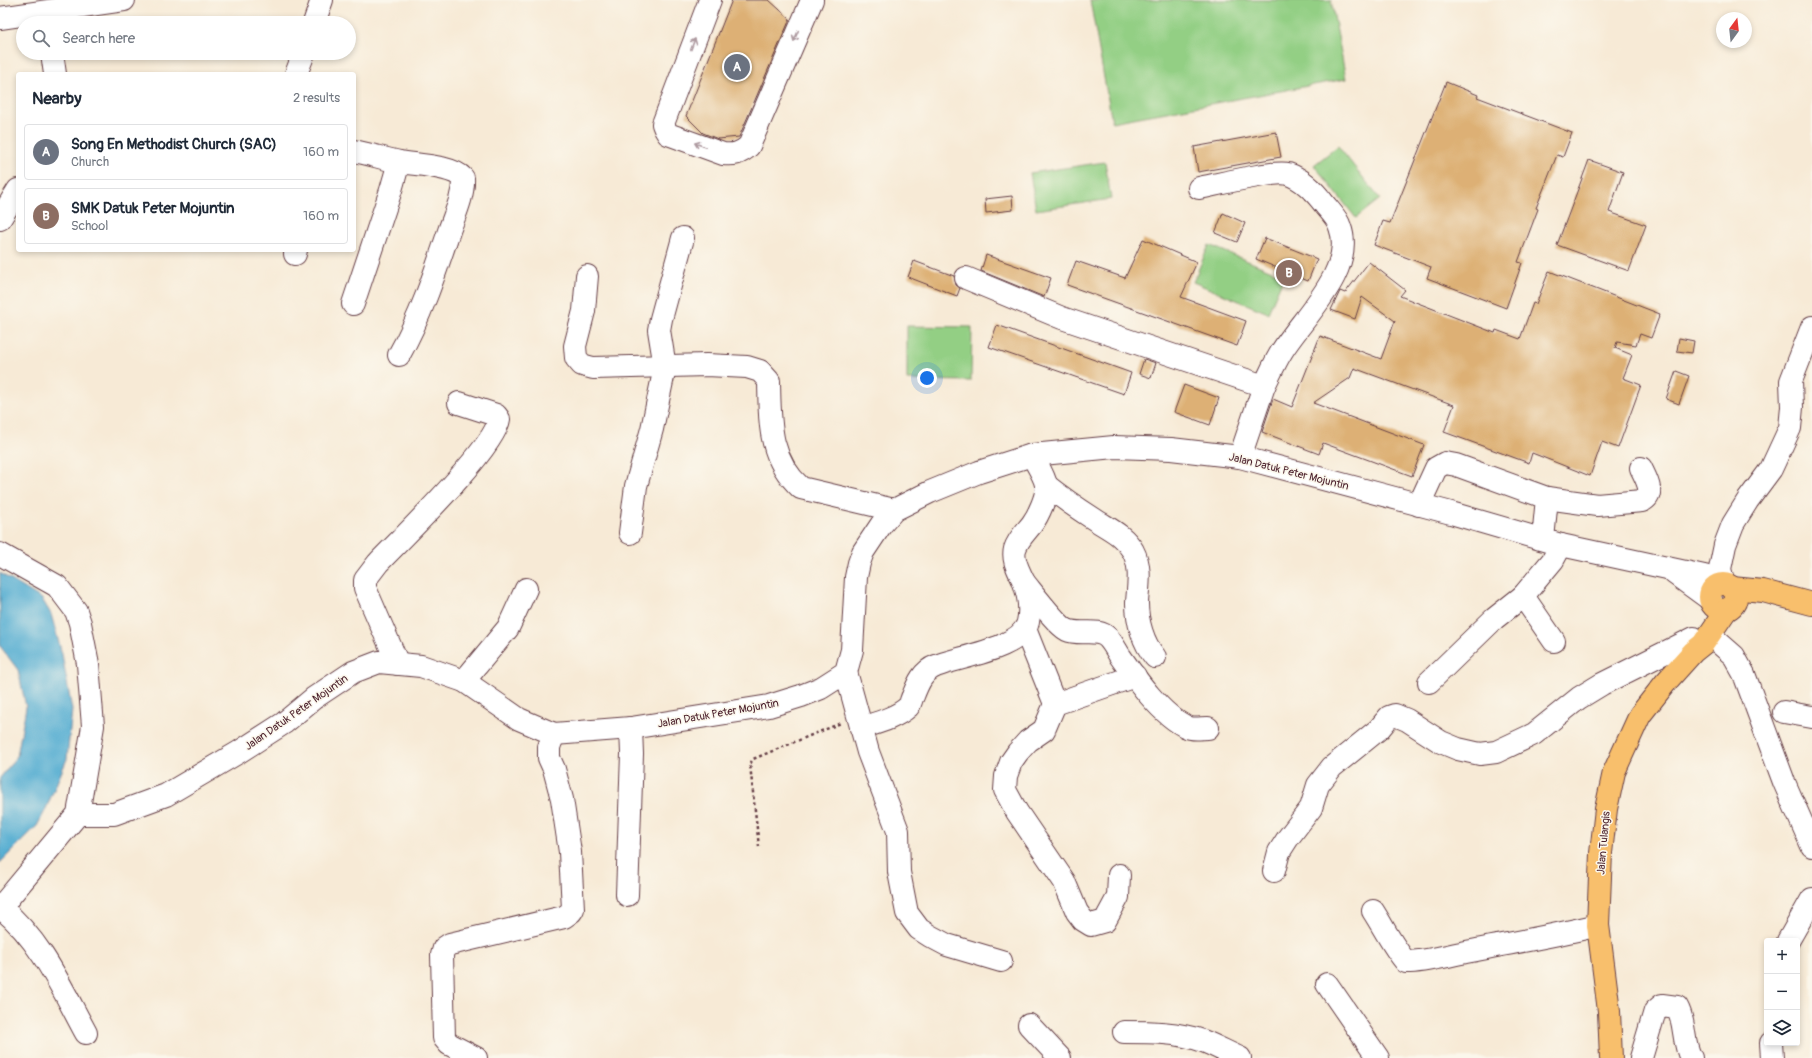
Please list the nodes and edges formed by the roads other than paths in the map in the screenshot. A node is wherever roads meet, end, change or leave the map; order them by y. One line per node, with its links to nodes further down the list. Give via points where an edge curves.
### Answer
1 (322, 0): 6 (street)
2 (710, 0): 3 (street, one-way to 2, via 749,146 731,155 668,134 663,124)
3 (812, 0)
4 (112, 1): 5 (street)
5 (44, 12): 7 (street)
6 (316, 16)
7 (0, 18)
8 (53, 60): 10 (street)
9 (301, 60): 11 (street)
10 (55, 72)
11 (297, 72)
12 (356, 151): 13 (street)
13 (399, 162): 20 (street); 22 (street, via 459,173 464,186 421,312)
14 (1199, 188): 24 (street, via 1272,174 1287,174 1300,180 1319,196 1340,227 1343,242 1338,269 1327,290 1281,352)
15 (16, 193): 16 (street)
16 (0, 219)
17 (684, 238): 23 (street, via 659,330)
18 (587, 276): 23 (street, via 584,311 575,346 576,358 582,365 593,368)
19 (966, 278): 24 (street, via 1062,318)
20 (353, 304)
21 (1812, 327): 39 (street, via 1791,381 1790,428 1771,469 1748,500 1725,545 1720,569)
22 (400, 355)
23 (665, 367): 32 (street, via 732,366 760,371 769,381 769,418 772,434 780,459 794,481 801,488); 33 (street, via 652,429 636,486)
24 (1264, 386): 27 (street)
25 (459, 403): 45 (street, via 496,415 499,419 495,431 478,455 365,580 365,588)
26 (1032, 455): 27 (street, Jalan Datuk Peter Mojuntin, via 1114,447 1171,449); 29 (street); 32 (street, Jalan Datuk Peter Mojuntin, via 965,477)
27 (1240, 457): 31 (street, Jalan Datuk Peter Mojuntin)
28 (1641, 468): 30 (street, via 1650,495 1642,501 1597,505)
29 (1046, 485): 36 (street, via 1039,513 1020,537 1015,549 1014,558); 44 (street, via 1118,534 1134,553 1140,576 1137,604 1139,624)
30 (1546, 498): 31 (street, via 1445,463 1436,468); 34 (street)
31 (1419, 505): 34 (street, Jalan Datuk Peter Mojuntin)
32 (894, 510): 47 (street, Jalan Datuk Peter Mojuntin, via 870,540 859,563)
33 (630, 533)
34 (1552, 542): 38 (street, via 1553,560); 39 (street, Jalan Datuk Peter Mojuntin, via 1704,576 1713,579)
35 (0, 554): 57 (street, via 57,586 76,611 80,623 88,664 93,726)
36 (1024, 582): 41 (street, via 1029,612); 46 (street, via 1064,628 1075,632 1100,633 1108,637)
37 (526, 589): 48 (street, via 508,628)
38 (1523, 596): 42 (street); 49 (street, via 1494,619)
39 (1723, 597): 40 (main road, Jalan Datuk Peter Mojuntin, via 1763,591); 43 (main road, Jalan Tulangis, via 1706,612)
40 (1811, 604)
41 (1025, 629): 50 (street); 52 (street, via 1012,640 988,652 928,669 920,680 909,706 888,718)
42 (1554, 641)
43 (1699, 642): 58 (street, via 1734,656 1744,674 1784,782); 59 (street, via 1602,684 1579,698 1534,734 1496,752 1480,754 1458,749 1441,742 1408,720 1395,715 1388,717 1379,729 1332,767 1318,785 1311,808 1279,852); 66 (main road, Jalan Tulangis, via 1640,715 1614,772 1606,809 1601,853)
44 (1155, 657)
45 (398, 664): 48 (street, Jalan Datuk Peter Mojuntin, via 420,666); 57 (street, Jalan Datuk Peter Mojuntin, via 379,662 353,672 314,698 284,723 166,795 114,814)
46 (1135, 676): 50 (street); 54 (street, via 1152,698 1187,727)
47 (848, 679): 52 (street); 55 (street, Jalan Datuk Peter Mojuntin, via 769,706)
48 (464, 681): 56 (street, Jalan Datuk Peter Mojuntin, via 519,719)
49 (1429, 682)
50 (1055, 704): 60 (street, via 1044,730 1028,741 1011,762 1005,790 1064,881 1083,920 1091,925 1105,921 1118,897)
51 (1784, 712): 53 (street)
52 (858, 717): 69 (street, via 868,752 898,831 899,872 907,913 919,929 947,945)
53 (1812, 717)
54 (1208, 728)
55 (631, 739): 56 (street, Jalan Datuk Peter Mojuntin); 61 (street)
56 (551, 746): 75 (street, via 570,852 573,909 564,917 450,944 444,948 444,1038 455,1048)
57 (78, 814): 63 (street)
58 (1812, 846)
59 (1274, 871)
60 (1119, 875)
61 (627, 895)
62 (1812, 899): 68 (street)
63 (0, 908): 73 (street, via 14,918 48,963)
64 (1373, 911): 66 (street, via 1406,962 1422,962 1568,933)
65 (1812, 921): 67 (street)
66 (1598, 924): 79 (main road, Jalan Tulangis, via 1609,1011)
67 (1812, 934)
68 (1790, 938)
69 (1001, 961)
70 (1327, 984): 78 (street)
71 (1029, 1025): 76 (street)
72 (1124, 1032): 77 (street, via 1154,1032 1183,1036 1203,1041)
73 (86, 1033)
74 (1771, 1046): 82 (street)
75 (476, 1058)
76 (1060, 1058)
77 (1240, 1058)
78 (1378, 1058)
79 (1611, 1058)
80 (1641, 1058): 81 (street, via 1655,1011 1662,1005 1669,1004 1677,1007 1681,1013 1684,1039)
81 (1691, 1058)
82 (1772, 1058)

